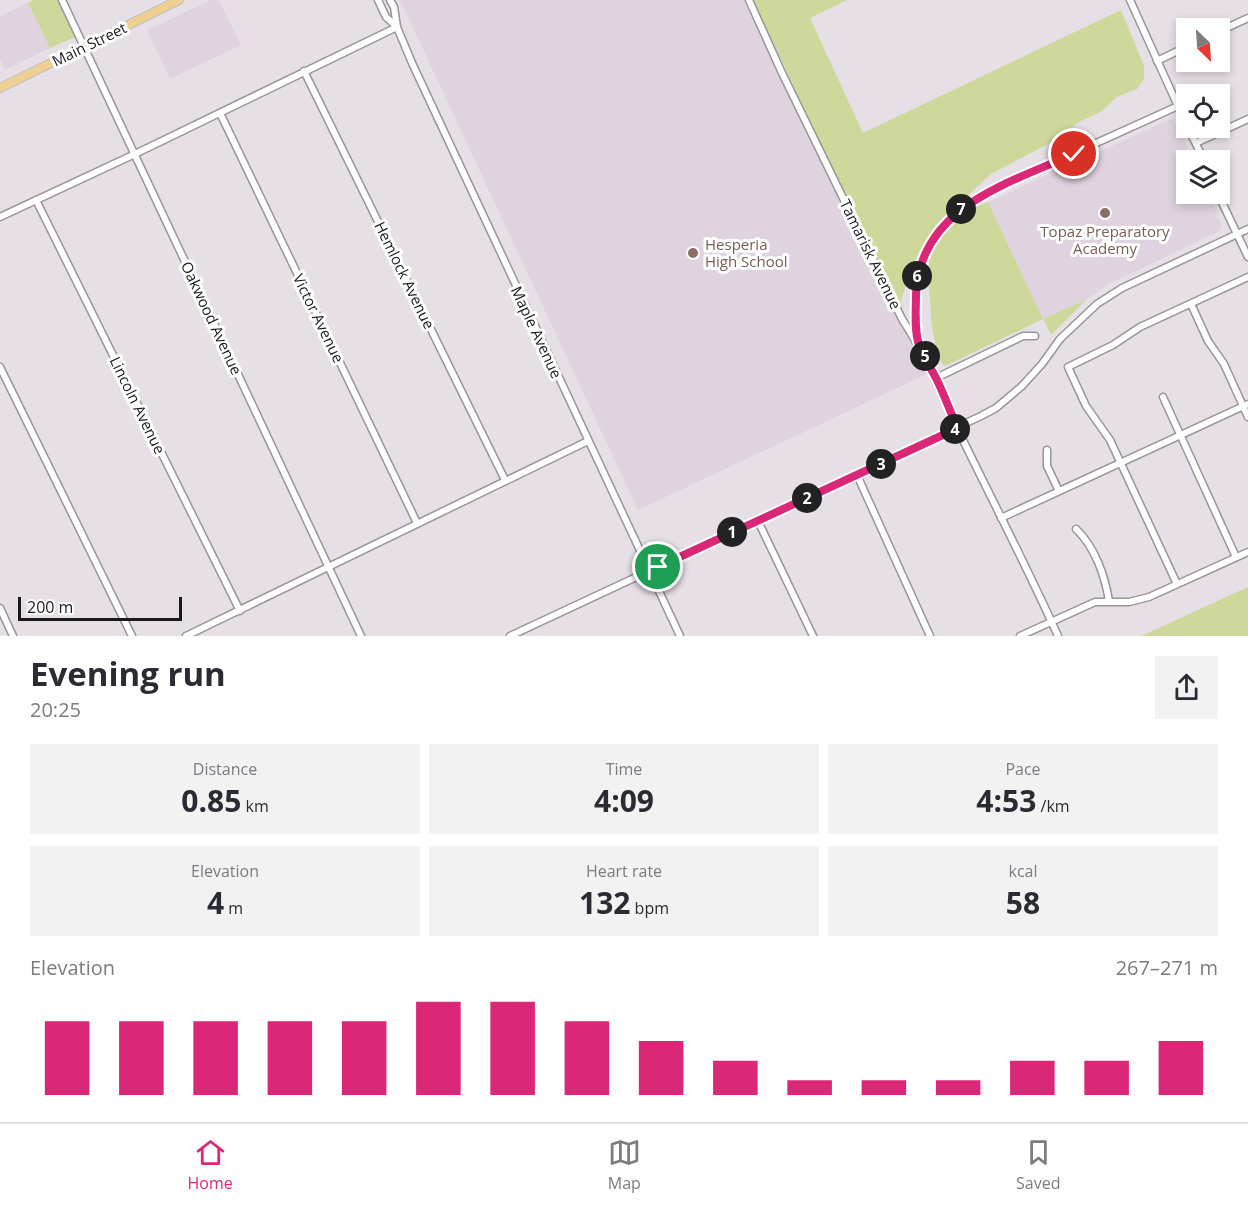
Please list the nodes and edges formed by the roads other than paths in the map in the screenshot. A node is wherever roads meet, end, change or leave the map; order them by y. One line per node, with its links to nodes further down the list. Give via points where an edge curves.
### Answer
1 (62, 0): 10 (street, Oakwood Avenue)
2 (179, 0): 10 (main road, Main Street)
3 (378, 0): 9 (street, Maple Avenue)
4 (390, 0): 9 (street, Maple Avenue)
5 (749, 0): 32 (street, Tamarisk Avenue, via 897,309)
6 (1130, 0): 12 (street)
7 (1248, 18): 8 (street)
8 (1230, 26)
9 (397, 27): 13 (street); 40 (street, Maple Avenue)
10 (84, 46): 14 (main road, Main Street); 22 (street, Oakwood Avenue)
11 (1176, 52): 12 (street)
12 (1157, 61): 15 (street)
13 (304, 71): 17 (street); 44 (street, Hemlock Avenue)
14 (0, 88)
15 (1176, 102)
16 (1176, 107): 32 (street, via 984,194 947,221 931,241 917,277)
17 (220, 113): 22 (street); 48 (street, Victor Avenue)
18 (1248, 119): 20 (street)
19 (1193, 138): 20 (street)
20 (1196, 143): 21 (street)
21 (1199, 150)
22 (135, 154): 23 (street); 52 (street, Oakwood Avenue)
23 (36, 200): 25 (street); 57 (street, Lincoln Avenue)
24 (1223, 204): 27 (street)
25 (0, 217)
26 (1248, 229): 27 (street)
27 (1237, 234): 28 (street); 38 (street, via 1122,288 1097,304 1060,339 1022,386 996,408)
28 (1248, 257)
29 (1248, 277): 30 (street)
30 (1191, 304): 36 (street); 42 (street, via 1068,367 1086,406)
31 (1035, 336): 34 (street, via 1023,336)
32 (918, 343): 34 (street, Tamarisk Avenue)
33 (0, 367): 60 (street)
34 (936, 378): 38 (street, Tamarisk Avenue)
35 (1163, 397): 39 (street)
36 (1246, 405): 37 (street); 39 (street)
37 (1248, 417)
38 (958, 428): 43 (street); 46 (street, Tamarisk Avenue)
39 (1181, 435): 42 (street); 51 (street)
40 (588, 441): 44 (street); 53 (street, Maple Avenue)
41 (1047, 450): 45 (street, via 1047,465)
42 (1121, 462): 45 (street); 54 (street)
43 (857, 475): 47 (street); 66 (street)
44 (505, 480): 48 (street)
45 (1059, 491): 46 (street)
46 (1001, 518): 58 (street, Tamarisk Avenue)
47 (758, 521): 53 (street); 65 (street)
48 (417, 523): 52 (street)
49 (1076, 529): 55 (street, via 1087,539 1105,580)
50 (1248, 552): 51 (street)
51 (1236, 557): 54 (street)
52 (328, 567): 57 (street); 62 (street, Oakwood Avenue)
53 (650, 570): 63 (street); 64 (street, Maple Avenue)
54 (1177, 584): 55 (street, via 1138,601)
55 (1109, 601): 58 (street, via 1095,602)
56 (0, 608): 59 (street)
57 (240, 610): 61 (street)
58 (1052, 621): 67 (street); 68 (street, Tamarisk Avenue)
59 (13, 636)
60 (132, 636)
61 (186, 636)
62 (361, 636)
63 (510, 636)
64 (680, 636)
65 (813, 636)
66 (930, 636)
67 (1020, 636)
68 (1058, 636)

